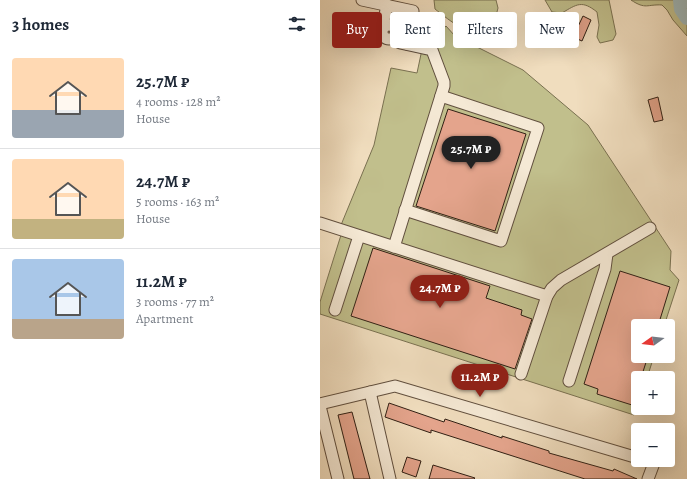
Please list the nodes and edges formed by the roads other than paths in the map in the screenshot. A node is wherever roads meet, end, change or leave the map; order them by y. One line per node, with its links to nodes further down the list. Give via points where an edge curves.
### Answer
1 (362, 0): 2 (street)
2 (387, 5): 3 (street, via 384,20); 4 (street, via 413,11 404,44 430,49 434,53 444,82)
3 (386, 25)
4 (441, 96): 5 (street); 5 (street, via 538,128 501,241)
5 (405, 210): 9 (street)
6 (320, 223): 8 (street)
7 (650, 228): 10 (street)
8 (359, 236): 9 (street); 12 (street)
9 (394, 247): 11 (street)
10 (607, 254): 11 (street, via 561,280); 14 (street, via 605,269)
11 (547, 296): 13 (street)
12 (335, 310)
13 (521, 374)
14 (569, 381)
15 (370, 392): 16 (street); 17 (street, via 396,386); 20 (street)
16 (320, 405): 19 (street)
17 (631, 456)
18 (652, 467): 21 (street)
19 (338, 479)
20 (390, 479)
21 (648, 479)

